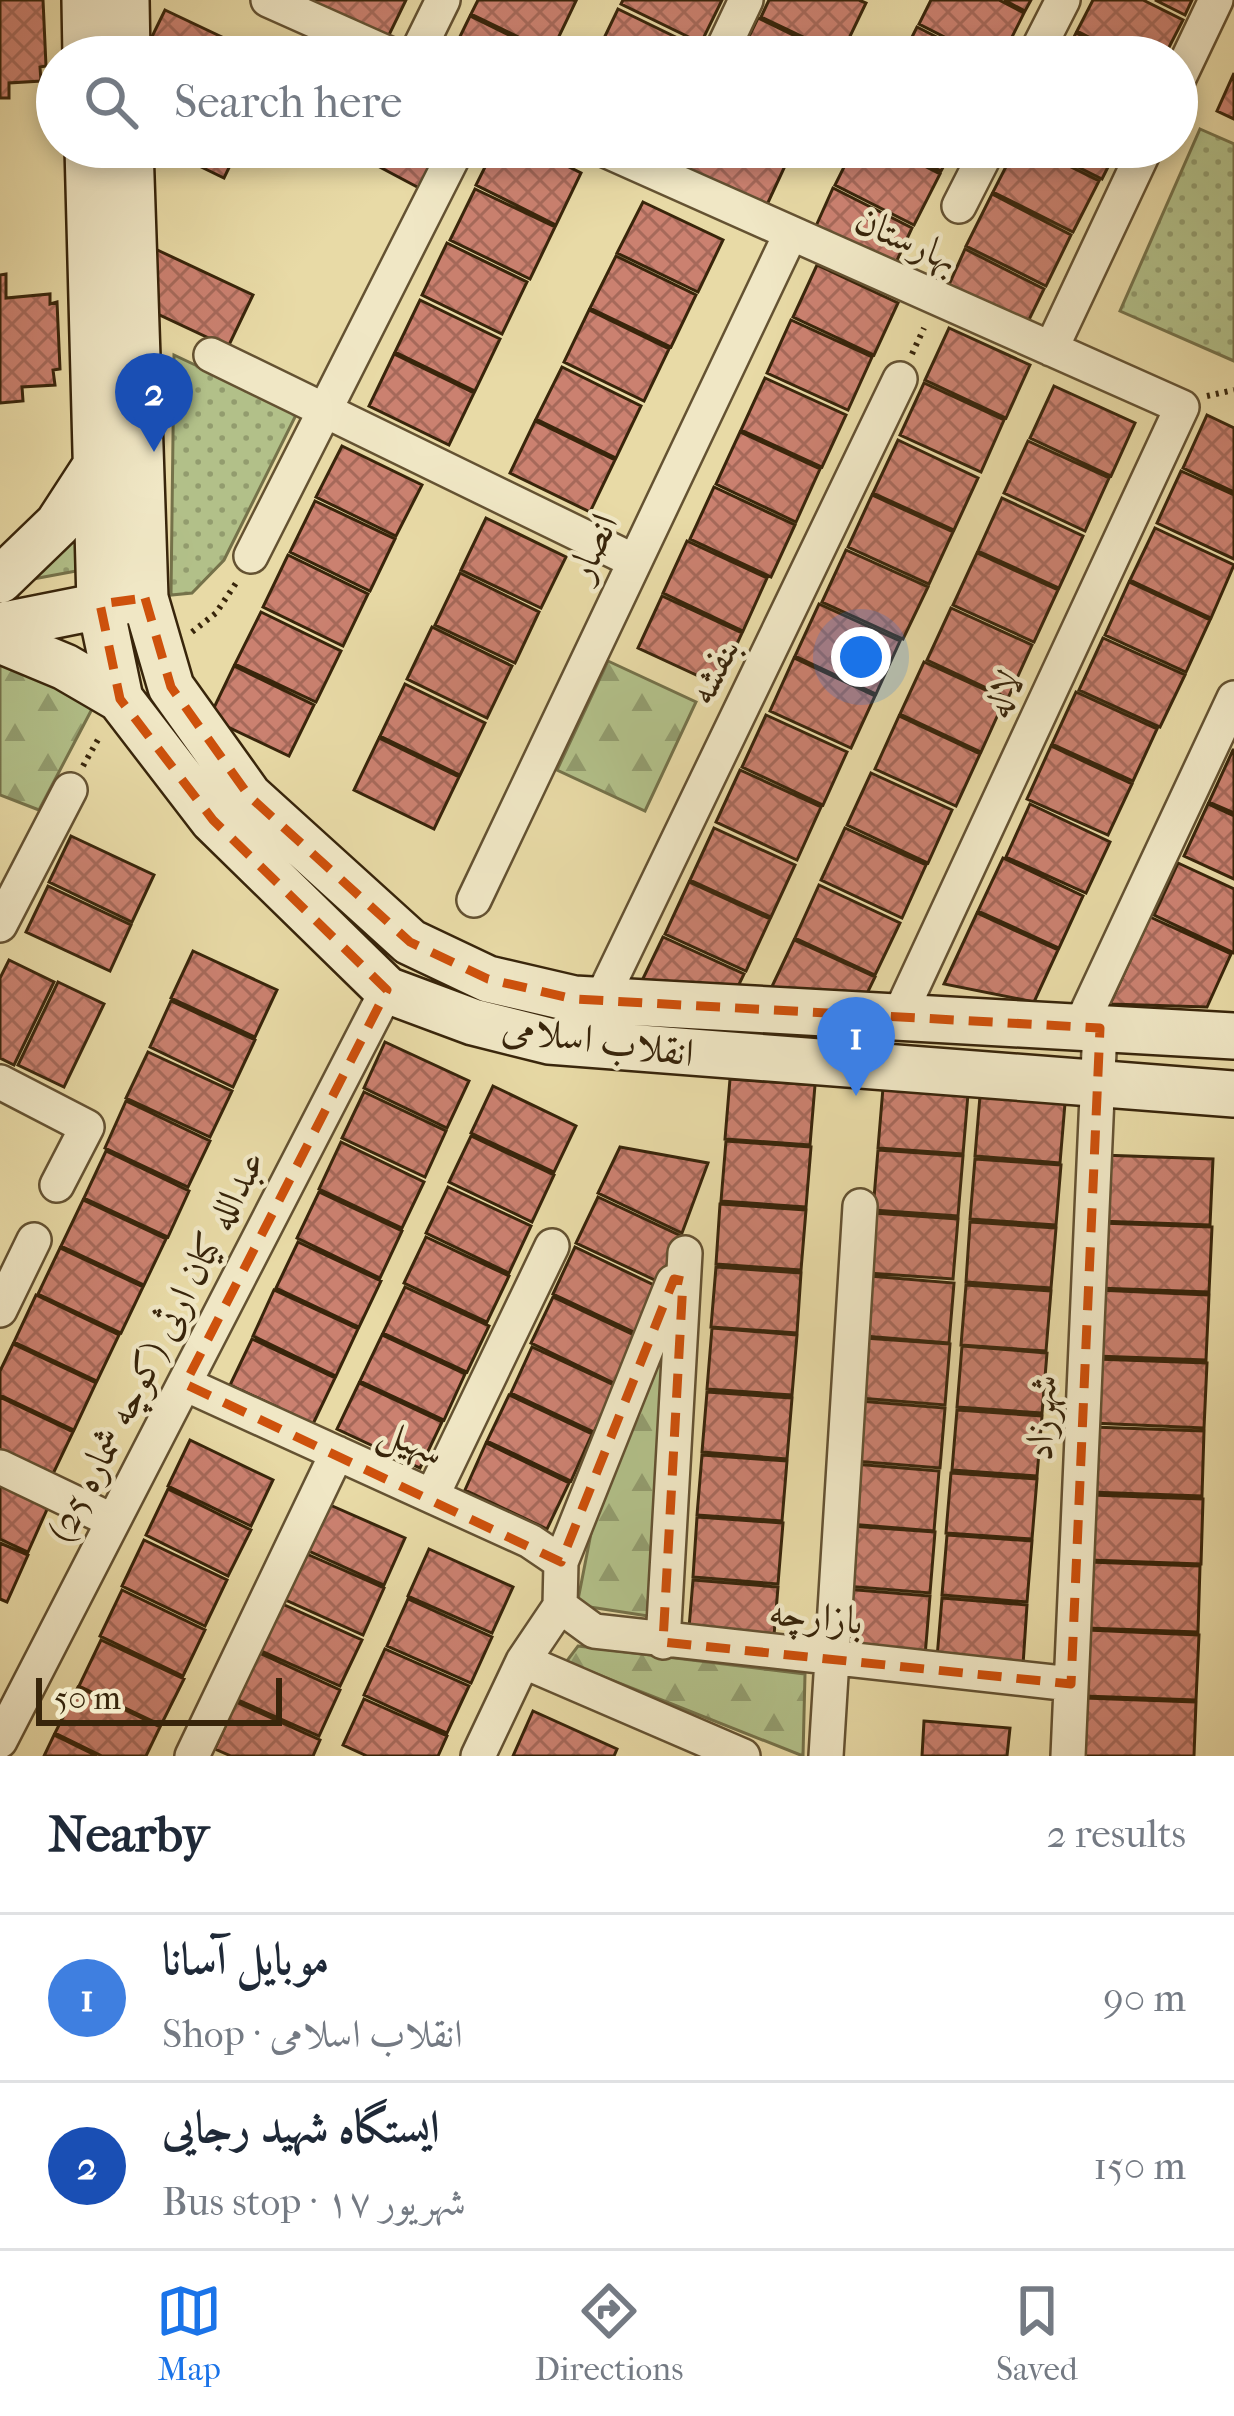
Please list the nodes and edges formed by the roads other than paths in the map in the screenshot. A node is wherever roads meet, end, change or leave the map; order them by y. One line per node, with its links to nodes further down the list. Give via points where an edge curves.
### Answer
1 (85, 0): 8 (main road)
2 (126, 0): 9 (main road)
3 (443, 0): 11 (street)
4 (746, 0): 12 (street)
5 (1063, 0): 13 (street)
6 (1216, 0): 14 (street)
7 (272, 1): 10 (street)
8 (86, 36)
9 (127, 36)
10 (350, 36)
11 (426, 36)
12 (729, 36)
13 (1045, 36)
14 (1198, 38)
15 (88, 168): 28 (main road, انقلاب اسلامی)
16 (131, 168): 32 (main road, انقلاب اسلامی)
17 (447, 168): 27 (street)
18 (682, 168): 22 (street, بهارستان)
19 (978, 168): 21 (street)
20 (1136, 168): 23 (street)
21 (959, 206)
22 (791, 232): 23 (street, بهارستان); 30 (street, انصار)
23 (1052, 349): 26 (street, بهارستان)
24 (211, 355): 27 (street)
25 (901, 379): 43 (street, بنفشه)
26 (1182, 406): 44 (street, لاله)
27 (324, 410): 29 (street); 30 (street)
28 (95, 467): 31 (main road, via 58,524); 33 (main road, انقلاب اسلامی)
29 (251, 556)
30 (632, 560): 40 (street, انصار)
31 (0, 580)
32 (145, 583): 33 (main road); 43 (main road, انقلاب اسلامی, via 171,687 249,796 410,942 488,979)
33 (99, 590): 34 (main road); 35 (main road); 38 (main road, انقلاب اسلامی)
34 (0, 598)
35 (0, 626)
36 (0, 640): 38 (main road)
37 (1234, 698): 45 (street)
38 (120, 699): 42 (main road, انقلاب اسلامی, via 213,820)
39 (70, 790): 41 (street)
40 (474, 899)
41 (0, 925)
42 (387, 990): 48 (main road, انقلاب اسلامی, via 549,1041); 55 (street, عبدالله کیان ارثی (کوچه شماره 25))
43 (602, 1000): 44 (main road, انقلاب اسلامی)
44 (899, 1016): 45 (main road, انقلاب اسلامی)
45 (1090, 1027): 46 (main road, انقلاب اسلامی); 48 (street, شهرزاد)
46 (1234, 1036)
47 (0, 1082): 50 (street, via 87,1127)
48 (1098, 1085): 49 (main road, انقلاب اسلامی); 65 (street, شهرزاد)
49 (1234, 1094)
50 (57, 1185)
51 (860, 1206): 63 (street)
52 (34, 1240): 54 (street)
53 (552, 1246): 58 (street)
54 (0, 1310)
55 (184, 1384): 56 (street, سهیل); 59 (street, عبدالله کیان ارثی (کوچه شماره 25))
56 (338, 1453): 58 (street, سهیل); 67 (street)
57 (0, 1467): 59 (street)
58 (432, 1496): 60 (street, سهیل)
59 (112, 1521): 66 (street, عبدالله کیان ارثی (کوچه شماره 25))
60 (561, 1562): 61 (street); 62 (street, via 685,1253)
61 (560, 1606): 62 (street, بازارچه, via 594,1631); 64 (street)
62 (663, 1642): 63 (street, بازارچه)
63 (833, 1660): 65 (street, بازارچه); 70 (street)
64 (524, 1661): 68 (street); 69 (street)
65 (1071, 1684): 71 (street, شهرزاد)
66 (0, 1741)
67 (192, 1756)
68 (478, 1756)
69 (743, 1756)
70 (826, 1756)
71 (1068, 1756)

